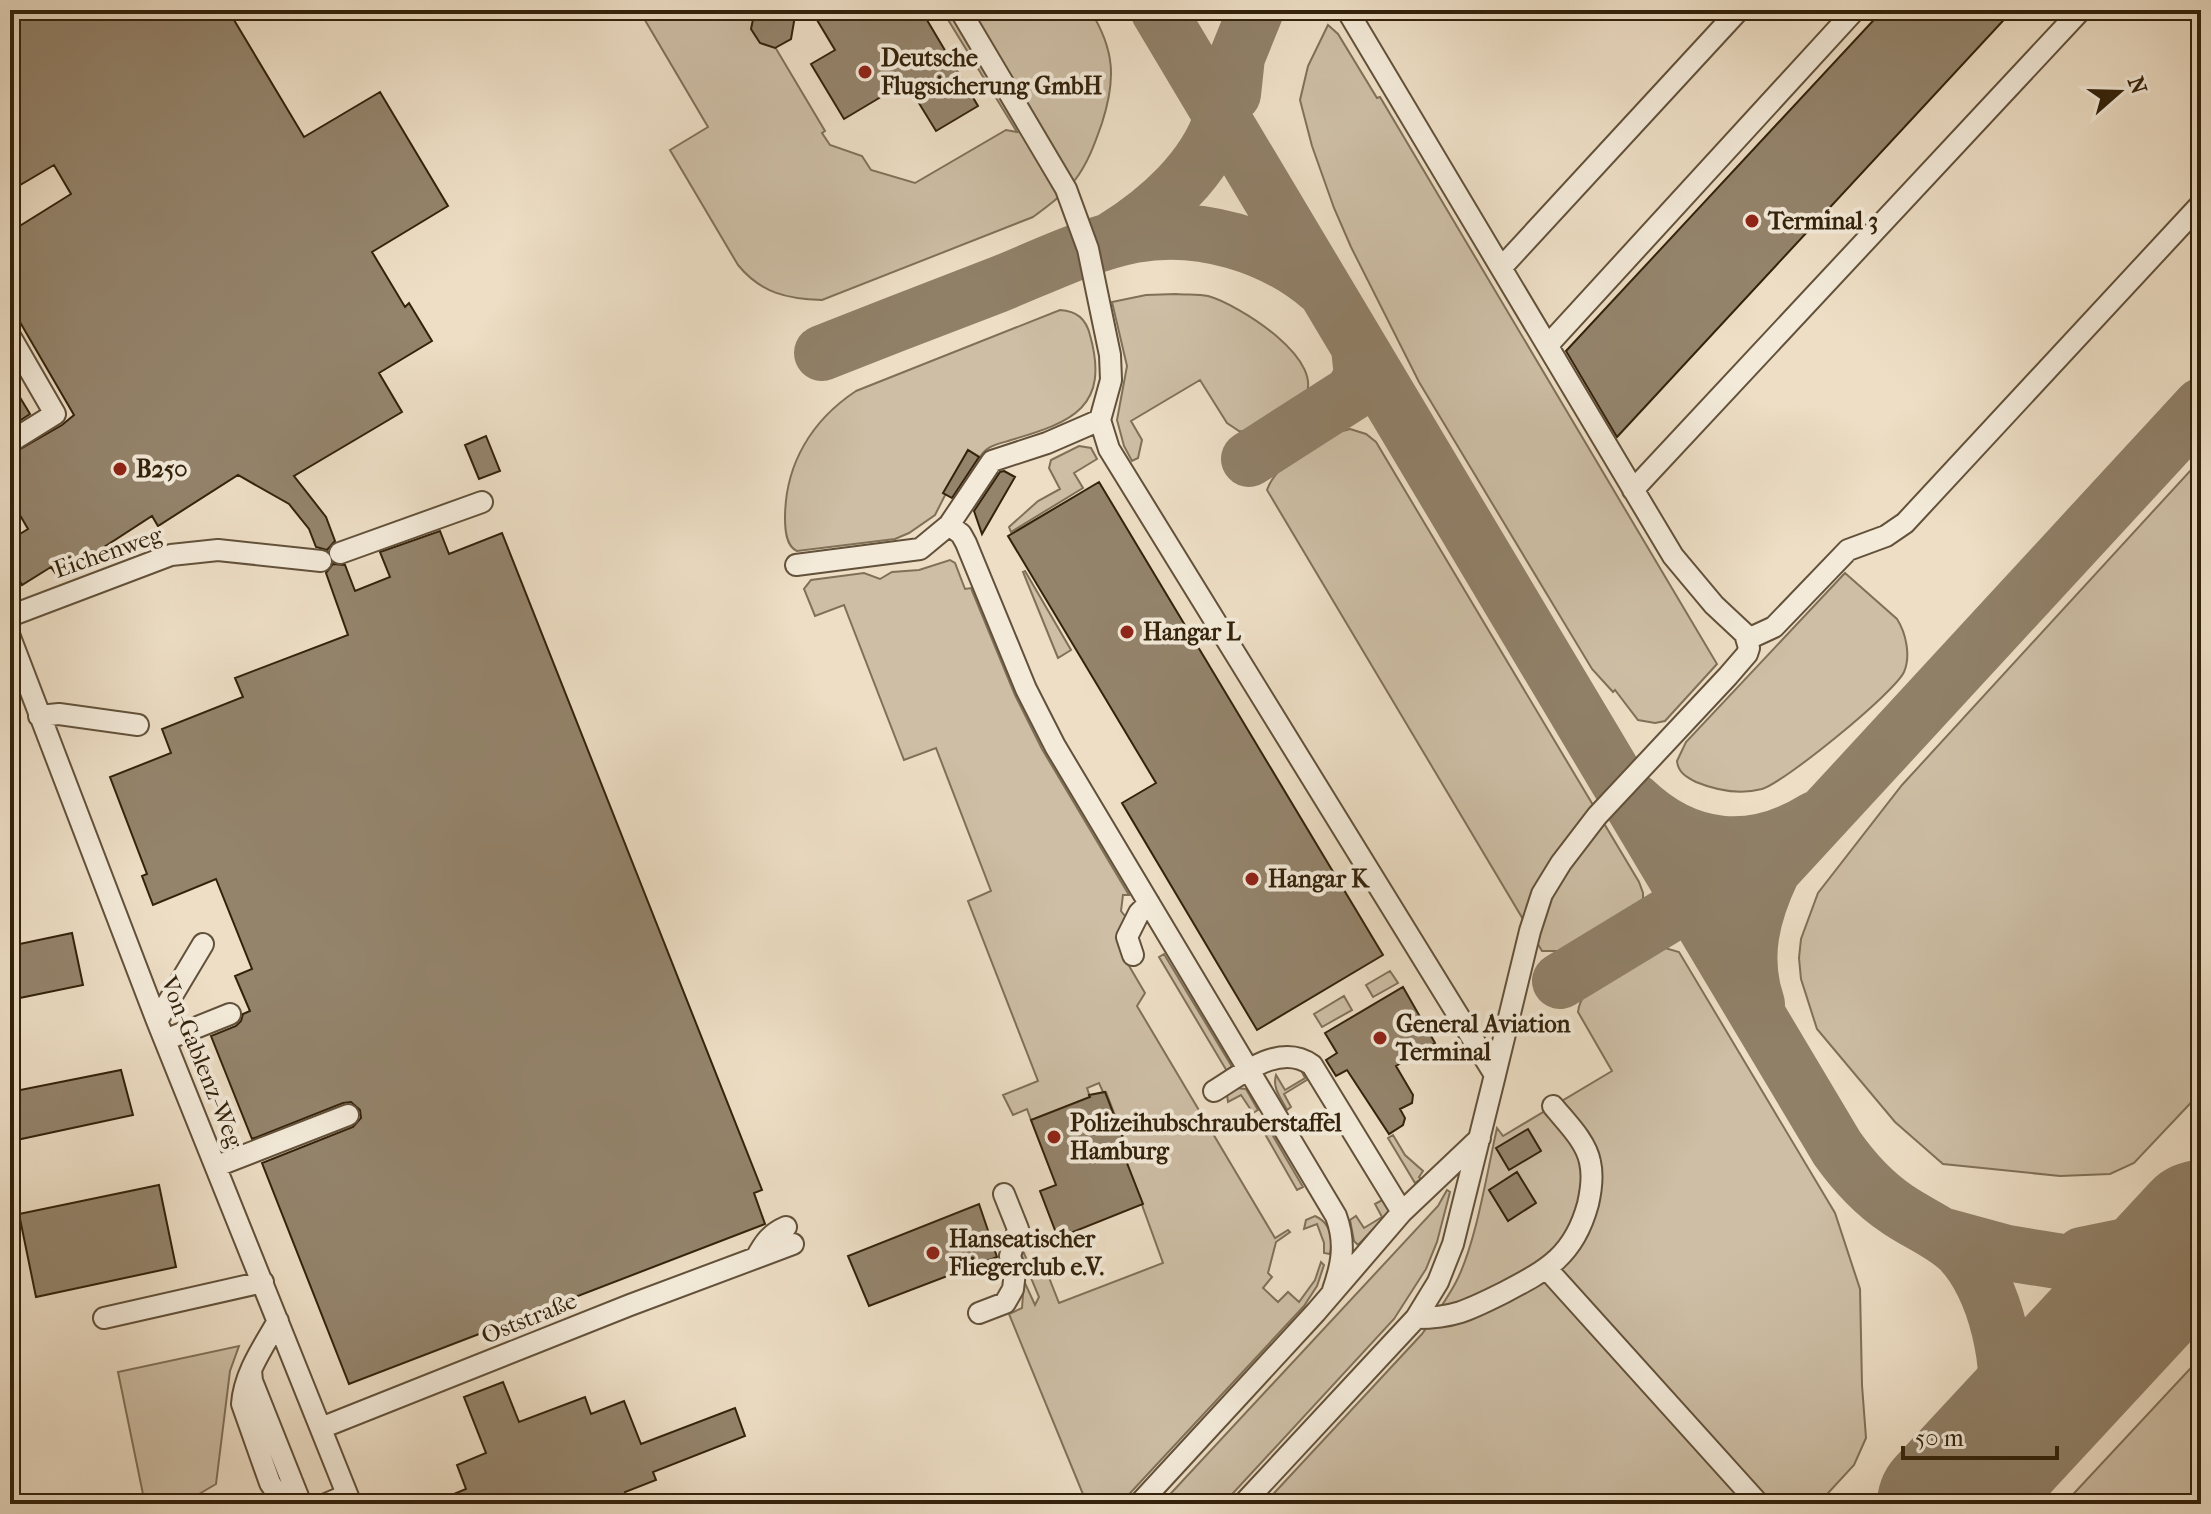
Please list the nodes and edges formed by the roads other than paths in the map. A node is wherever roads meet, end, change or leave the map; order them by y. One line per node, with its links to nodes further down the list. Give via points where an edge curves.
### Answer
1 (960, 10): 10 (lane, via 1066,189 1088,249 1110,355 1111,380)
2 (1347, 10): 7 (lane)
3 (1739, 10): 7 (lane)
4 (1855, 10): 9 (lane)
5 (2081, 10): 12 (lane)
6 (2201, 204): 18 (lane, via 1905,523 1848,550 1770,630)
7 (1501, 268): 9 (lane)
8 (10, 336): 11 (lane, via 55,414)
9 (1548, 345): 12 (lane)
10 (1100, 420): 14 (lane, via 992,461); 27 (lane, via 1109,449)
11 (10, 442)
12 (1633, 490): 18 (lane, via 1692,582)
13 (482, 502): 16 (lane, Eichenweg, via 330,557 218,550 171,555)
14 (949, 525): 15 (lane, via 920,549); 21 (lane, via 966,543 1055,746)
15 (796, 565)
16 (10, 616)
17 (10, 637): 19 (lane, Von-Gablenz-Weg)
18 (1748, 639): 27 (lane, via 1740,663 1597,816 1542,894)
19 (39, 716): 20 (lane); 25 (lane, Von-Gablenz-Weg)
20 (138, 725)
21 (1149, 903): 23 (lane, via 1127,937); 26 (lane)
22 (203, 944): 25 (lane)
23 (1133, 955)
24 (230, 1014): 25 (lane)
25 (161, 1030): 32 (lane, Von-Gablenz-Weg)
26 (1249, 1070): 28 (lane); 34 (lane, via 1289,1056 1312,1065); 38 (lane, via 1336,1216 1343,1256)
27 (1495, 1075): 31 (lane)
28 (1214, 1091)
29 (1553, 1106): 36 (lane, via 1583,1143 1591,1180 1573,1243)
30 (348, 1115): 32 (lane)
31 (1480, 1138): 34 (lane); 41 (lane, via 1453,1244)
32 (217, 1166): 37 (lane, Von-Gablenz-Weg)
33 (1004, 1194): 39 (lane, via 1018,1229 1010,1256 1013,1289 1005,1303)
34 (1402, 1212): 38 (lane)
35 (790, 1236): 44 (lane, Oststraße, via 756,1258)
36 (1547, 1269): 41 (lane, via 1458,1315); 51 (lane)
37 (263, 1282): 40 (lane); 42 (lane, Von-Gablenz-Weg)
38 (1333, 1290): 49 (lane)
39 (979, 1313)
40 (104, 1318)
41 (1416, 1318): 50 (lane)
42 (278, 1321): 43 (lane); 44 (lane, Von-Gablenz-Weg)
43 (251, 1370): 46 (lane, via 243,1391 245,1418 270,1483); 47 (lane)
44 (321, 1428): 45 (lane, Von-Gablenz-Weg)
45 (349, 1500): 48 (lane)
46 (291, 1504)
47 (301, 1504)
48 (326, 1504)
49 (1139, 1504)
50 (1243, 1504)
51 (1759, 1504)

